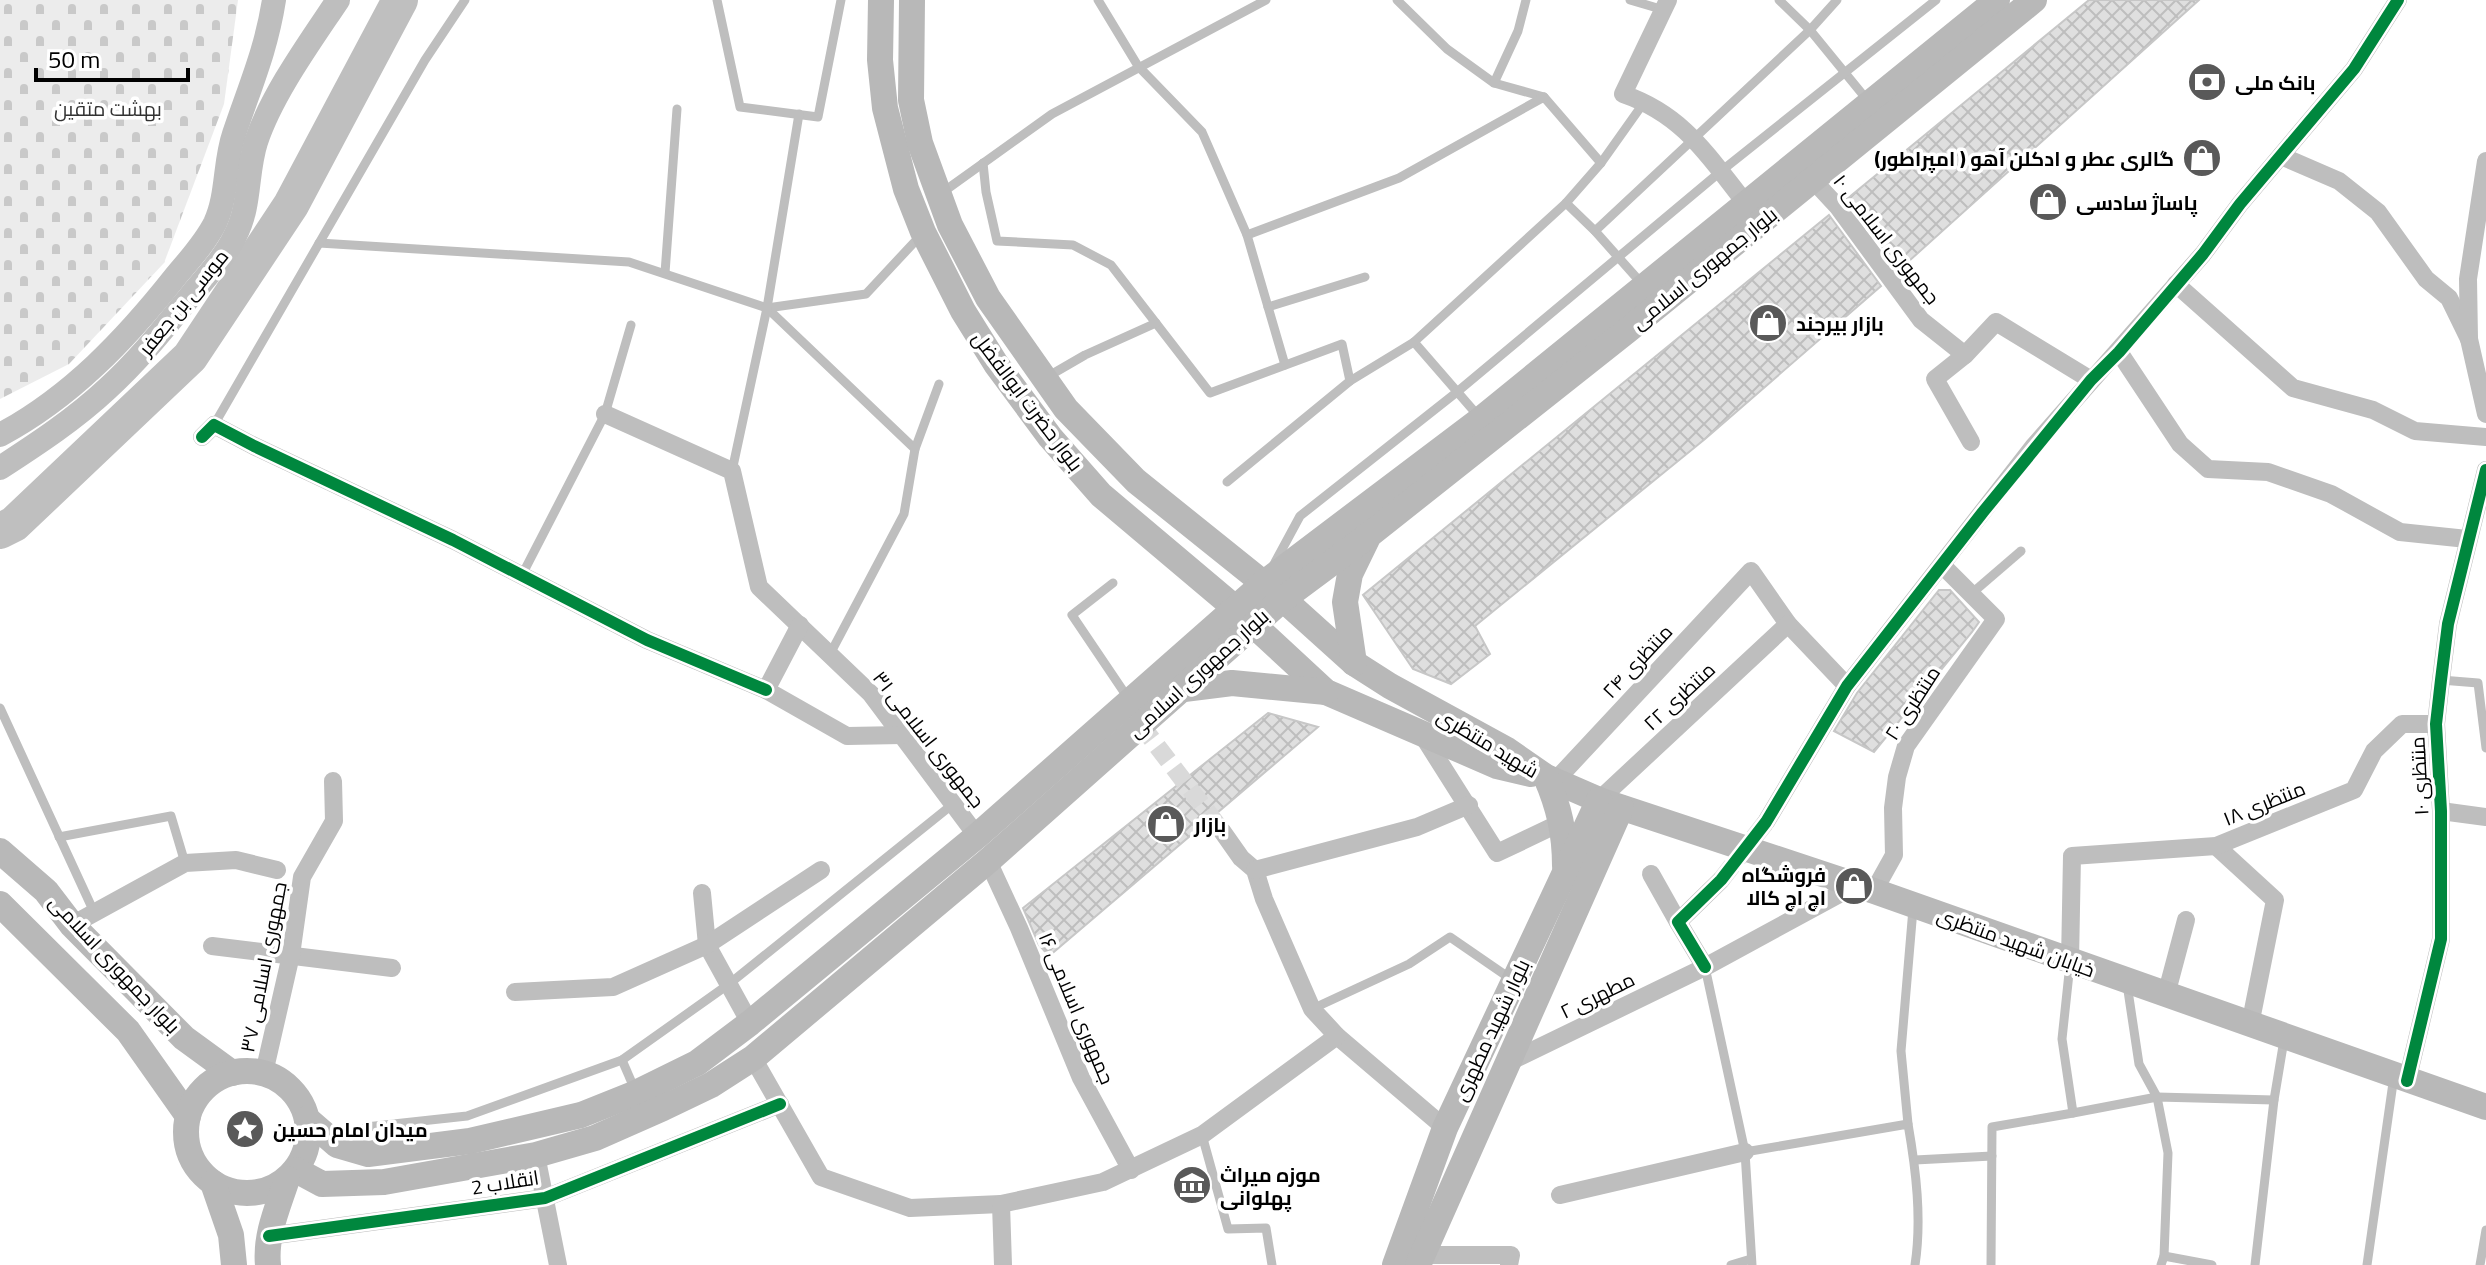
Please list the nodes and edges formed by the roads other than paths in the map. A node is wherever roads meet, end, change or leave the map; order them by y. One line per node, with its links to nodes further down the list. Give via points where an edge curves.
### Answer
1 (274, 0): 67 (street, موسی بن جعفر, via 269,36 233,135 214,225 142,318 90,373 35,416)
2 (338, 0): 71 (street, موسی بن جعفر, via 256,142 244,214 222,257 106,391)
3 (465, 0): 43 (lane)
4 (717, 0): 28 (lane, via 740,107)
5 (841, 0): 28 (lane, via 818,117)
6 (881, 0): 41 (main road, بلوار حضرت ابوالفضل, via 885,108)
7 (912, 0): 36 (main road, بلوار حضرت ابوالفضل, via 911,100)
8 (1098, 0): 21 (lane)
9 (1266, 0): 21 (lane)
10 (1397, 0): 23 (lane, via 1447,49)
11 (1526, 0): 23 (lane)
12 (1630, 0): 19 (lane)
13 (1779, 0): 20 (lane)
14 (1837, 0): 20 (lane)
15 (1936, 0): 22 (lane)
16 (1997, 0): 26 (main road, بلوار جمهوری اسلامی)
17 (2034, 0): 35 (main road, بلوار جمهوری اسلامی)
18 (2398, 0): 30 (street, via 2354,69)
19 (1666, 5): 25 (street, via 1623,94)
20 (1810, 30): 22 (lane); 29 (lane)
21 (1138, 66): 32 (lane, via 1052,114); 42 (lane, via 1202,132)
22 (1845, 72): 26 (lane); 34 (lane)
23 (1494, 83): 24 (lane)
24 (1544, 97): 33 (lane); 42 (lane, via 1399,178)
25 (1645, 101): 29 (street); 33 (lane)
26 (1871, 103): 38 (main road, بلوار جمهوری اسلامی)
27 (677, 109): 45 (lane)
28 (799, 114): 50 (lane, جمهوری اسلامی ۳۱)
29 (1694, 139): 34 (street); 40 (lane)
30 (2281, 156): 47 (street); 53 (street, via 2339,181 2378,212 2426,279 2449,298)
31 (2486, 161): 39 (street)
32 (983, 163): 36 (lane); 51 (lane, via 997,241 1073,245 1111,265)
33 (1601, 163): 37 (lane)
34 (1720, 172): 38 (street); 44 (lane)
35 (1812, 179): 56 (street, جمهوری اسلامی ۱۰, via 1921,320); 75 (main road, بلوار جمهوری اسلامی)
36 (939, 195): 58 (main road, بلوار حضرت ابوالفضل, via 988,298)
37 (1566, 203): 40 (lane); 54 (lane)
38 (1747, 205): 48 (main road, بلوار جمهوری اسلامی)
39 (2481, 228): 53 (street, via 2468,279)
40 (1595, 231): 44 (lane)
41 (923, 232): 50 (lane, via 866,294); 83 (main road, بلوار حضرت ابوالفضل, via 971,324 1050,437 1101,495)
42 (1247, 235): 49 (lane)
43 (319, 243): 45 (lane, via 629,262); 66 (lane)
44 (1617, 257): 48 (lane); 62 (lane)
45 (665, 273): 50 (lane)
46 (1365, 277): 49 (lane)
47 (2176, 284): 55 (street); 68 (street, via 2293,388 2373,410 2415,431)
48 (1645, 288): 65 (main road, بلوار جمهوری اسلامی)
49 (1268, 307): 57 (lane)
50 (767, 308): 70 (lane); 73 (lane, جمهوری اسلامی ۳۱)
51 (1156, 323): 57 (lane, via 1210,393); 58 (lane)
52 (631, 325): 63 (lane)
53 (2469, 339): 64 (street)
54 (1414, 342): 60 (lane); 62 (lane)
55 (2119, 352): 59 (street); 76 (street, via 2180,444 2208,469 2268,472 2331,494 2400,532)
56 (1965, 355): 59 (street, via 1996,322); 69 (street, via 1935,379)
57 (1285, 365): 60 (lane, via 1342,344)
58 (1044, 379): 81 (main road, بلوار حضرت ابوالفضل, via 1136,481)
59 (2091, 380): 78 (street)
60 (1350, 381): 74 (lane)
61 (939, 384): 70 (lane)
62 (1457, 392): 65 (lane); 81 (lane, via 1300,516)
63 (605, 414): 73 (street); 79 (lane)
64 (2486, 414)
65 (1481, 419): 81 (main road, بلوار جمهوری اسلامی)
66 (208, 431): 79 (street, via 254,446)
67 (0, 435)
68 (2486, 437)
69 (1971, 442)
70 (915, 449): 86 (lane, via 904,514)
71 (0, 468)
72 (2486, 470): 76 (street, منتظری ۱۰)
73 (732, 471): 85 (street, جمهوری اسلامی ۳۱, via 759,587)
74 (1227, 482)
75 (1369, 535): 81 (main road, بلوار جمهوری اسلامی); 87 (main road, via 1350,574 1345,602)
76 (2467, 539): 88 (street, منتظری ۱۰)
77 (2021, 551): 82 (lane)
78 (1943, 566): 82 (street, منتظری ۲۰); 89 (street)
79 (522, 575): 91 (street, via 647,640)
80 (1113, 583): 93 (lane, via 1072,615)
81 (1273, 591): 83 (main road, بلوار جمهوری اسلامی); 87 (main road, شهید منتظری)
82 (1971, 594): 121 (street, منتظری ۲۰, via 1996,619 1906,746 1893,808 1894,855)
83 (1244, 616): 90 (main road, بلوار جمهوری اسلامی); 92 (main road, شهید منتظری); 93 (main road, بلوار جمهوری اسلامی)
84 (1788, 624): 89 (street); 99 (street, منتظری ۲۴, via 1751,571); 102 (street, منتظری ۲۲)
85 (800, 625): 86 (street, جمهوری اسلامی ۳۱); 91 (street)
86 (829, 656): 96 (street, جمهوری اسلامی ۳۱, via 871,694)
87 (1354, 663): 99 (main road, شهید منتظری)
88 (2441, 680): 95 (street, منتظری ۱۰); 98 (lane, via 2478,683)
89 (1847, 686): 107 (street)
90 (1184, 689): 92 (main road, via 1232,683); 113 (main road, بلوار جمهوری اسلامی)
91 (766, 690): 96 (street, via 847,736)
92 (1326, 692): 97 (main road, شهید منتظری)
93 (1129, 700): 109 (main road, بلوار جمهوری اسلامی)
94 (0, 708): 110 (lane)
95 (2436, 724): 104 (street, منتظری ۱۰); 111 (street, منتظری ۱۸, via 2402,724 2374,751 2354,790)
96 (902, 735): 101 (street, جمهوری اسلامی ۳۱)
97 (1423, 736): 99 (main road, شهید منتظری, via 1497,766); 103 (street)
98 (2486, 748)
99 (1550, 779): 102 (main road, خیابان شهید منتظری); 106 (main road)
100 (333, 781): 130 (street, جمهوری اسلامی ۳۷, via 334,821 302,877)
101 (953, 804): 109 (street, جمهوری اسلامی ۳۱); 136 (lane)
102 (1610, 804): 118 (main road, بلوار شهید مطهری); 121 (main road, خیابان شهید منتظری); 146 (main road, بلوار شهید مطهری)
103 (1469, 805): 106 (street, via 1497,853); 117 (street, via 1417,827)
104 (2441, 811): 105 (street); 149 (street, منتظری ۱۰, via 2441,939)
105 (2486, 817)
106 (1562, 822): 118 (main road)
107 (1766, 822)
108 (1222, 831): 117 (street)
109 (977, 836): 140 (main road, بلوار جمهوری اسلامی)
110 (59, 837): 114 (lane, via 171,816); 125 (lane)
111 (2216, 846): 131 (street, منتظری ۱۸, via 2072,856); 141 (street, via 2275,900)
112 (0, 851): 125 (main road, بلوار جمهوری اسلامی)
113 (988, 861): 144 (main road, بلوار جمهوری اسلامی); 166 (street, جمهوری اسلامی ۱۶, via 1081,1078)
114 (185, 863): 115 (street, via 236,860); 125 (street)
115 (277, 870)
116 (821, 870): 128 (street)
117 (1255, 870): 139 (street)
118 (1565, 873): 134 (main road, بلوار شهید مطهری)
119 (1651, 874): 127 (street)
120 (1721, 880): 127 (street)
121 (1864, 889): 124 (main road, خیابان شهید منتظری); 132 (street, مطهری ۲)
122 (702, 893): 128 (street)
123 (0, 904): 156 (main road, بلوار جمهوری اسلامی, via 128,1031)
124 (1913, 905): 131 (main road, خیابان شهید منتظری); 158 (lane, via 1901,1051)
125 (83, 919): 147 (main road, بلوار جمهوری اسلامی, via 184,1038)
126 (2186, 920): 138 (street)
127 (1678, 922): 132 (street)
128 (707, 945): 136 (street); 137 (street, via 613,987)
129 (212, 946): 130 (street)
130 (291, 955): 133 (street); 148 (street, جمهوری اسلامی ۳۷)
131 (2070, 961): 135 (main road, خیابان شهید منتظری); 155 (lane, via 2062,1039)
132 (1705, 967): 146 (street, مطهری ۲); 162 (lane)
133 (392, 968)
134 (1514, 981): 139 (lane, via 1450,937 1409,964); 160 (main road, بلوار شهید مطهری)
135 (2126, 981): 138 (main road, خیابان شهید منتظری); 151 (lane, via 2139,1064)
136 (729, 984): 140 (street); 145 (lane)
137 (515, 992)
138 (2166, 995): 141 (main road, خیابان شهید منتظری)
139 (1312, 1009): 142 (street)
140 (750, 1023): 150 (main road, بلوار جمهوری اسلامی, via 697,1063)
141 (2250, 1025): 143 (main road, خیابان شهید منتظری)
142 (1337, 1036): 160 (street); 161 (street)
143 (2284, 1037): 149 (main road, خیابان شهید منتظری); 152 (lane)
144 (753, 1058): 153 (street); 163 (main road, بلوار جمهوری اسلامی, via 711,1085 636,1120)
145 (622, 1060): 150 (lane); 159 (lane, via 467,1116)
146 (1507, 1063): 174 (main road, بلوار شهید مطهری)
147 (232, 1073): 148 (main road); 156 (main road, via 204,1088)
148 (264, 1073): 157 (main road, via 291,1089)
149 (2400, 1078): 154 (main road, خیابان شهید منتظری); 189 (lane)
150 (636, 1093): 157 (main road, بلوار جمهوری اسلامی, via 567,1118 470,1141 368,1154 337,1145)
151 (2157, 1097): 152 (lane); 155 (lane); 175 (lane, via 2168,1153)
152 (2274, 1100): 188 (lane)
153 (780, 1104): 170 (street, انقلاب 2); 171 (street, via 821,1177 910,1208)
154 (2486, 1107)
155 (2073, 1113): 164 (lane, via 1992,1127)
156 (188, 1116): 168 (main road, via 190,1154)
157 (307, 1119): 167 (main road, via 305,1154)
158 (1908, 1124): 162 (lane); 165 (lane)
159 (366, 1127)
160 (1445, 1128): 182 (main road, بلوار شهید مطهری)
161 (1202, 1135): 166 (street); 181 (lane, via 1228,1229 1266,1228)
162 (1745, 1152): 169 (street); 176 (lane)
163 (536, 1155): 167 (main road, بلوار جمهوری اسلامی, via 384,1182 322,1184); 170 (street)
164 (1992, 1156): 165 (lane); 186 (lane)
165 (1915, 1160): 185 (lane)
166 (1131, 1170): 171 (street, via 1103,1182)
167 (292, 1174): 168 (main road, via 263,1192 231,1191); 173 (main road)
168 (213, 1183): 177 (main road, via 231,1235)
169 (1560, 1195)
170 (545, 1198): 173 (street, انقلاب 2); 179 (street)
171 (1001, 1204): 180 (street)
172 (2486, 1230): 190 (lane)
173 (269, 1236): 178 (main road)
174 (1420, 1260): 183 (street, via 1511,1255)
175 (2162, 1260): 187 (lane)
176 (1752, 1262): 184 (lane)
177 (234, 1265)
178 (268, 1265)
179 (558, 1265)
180 (1003, 1265)
181 (1272, 1265)
182 (1395, 1265)
183 (1509, 1265)
184 (1731, 1265)
185 (1915, 1265)
186 (1991, 1265)
187 (2212, 1265)
188 (2255, 1265)
189 (2367, 1265)
190 (2480, 1265)

